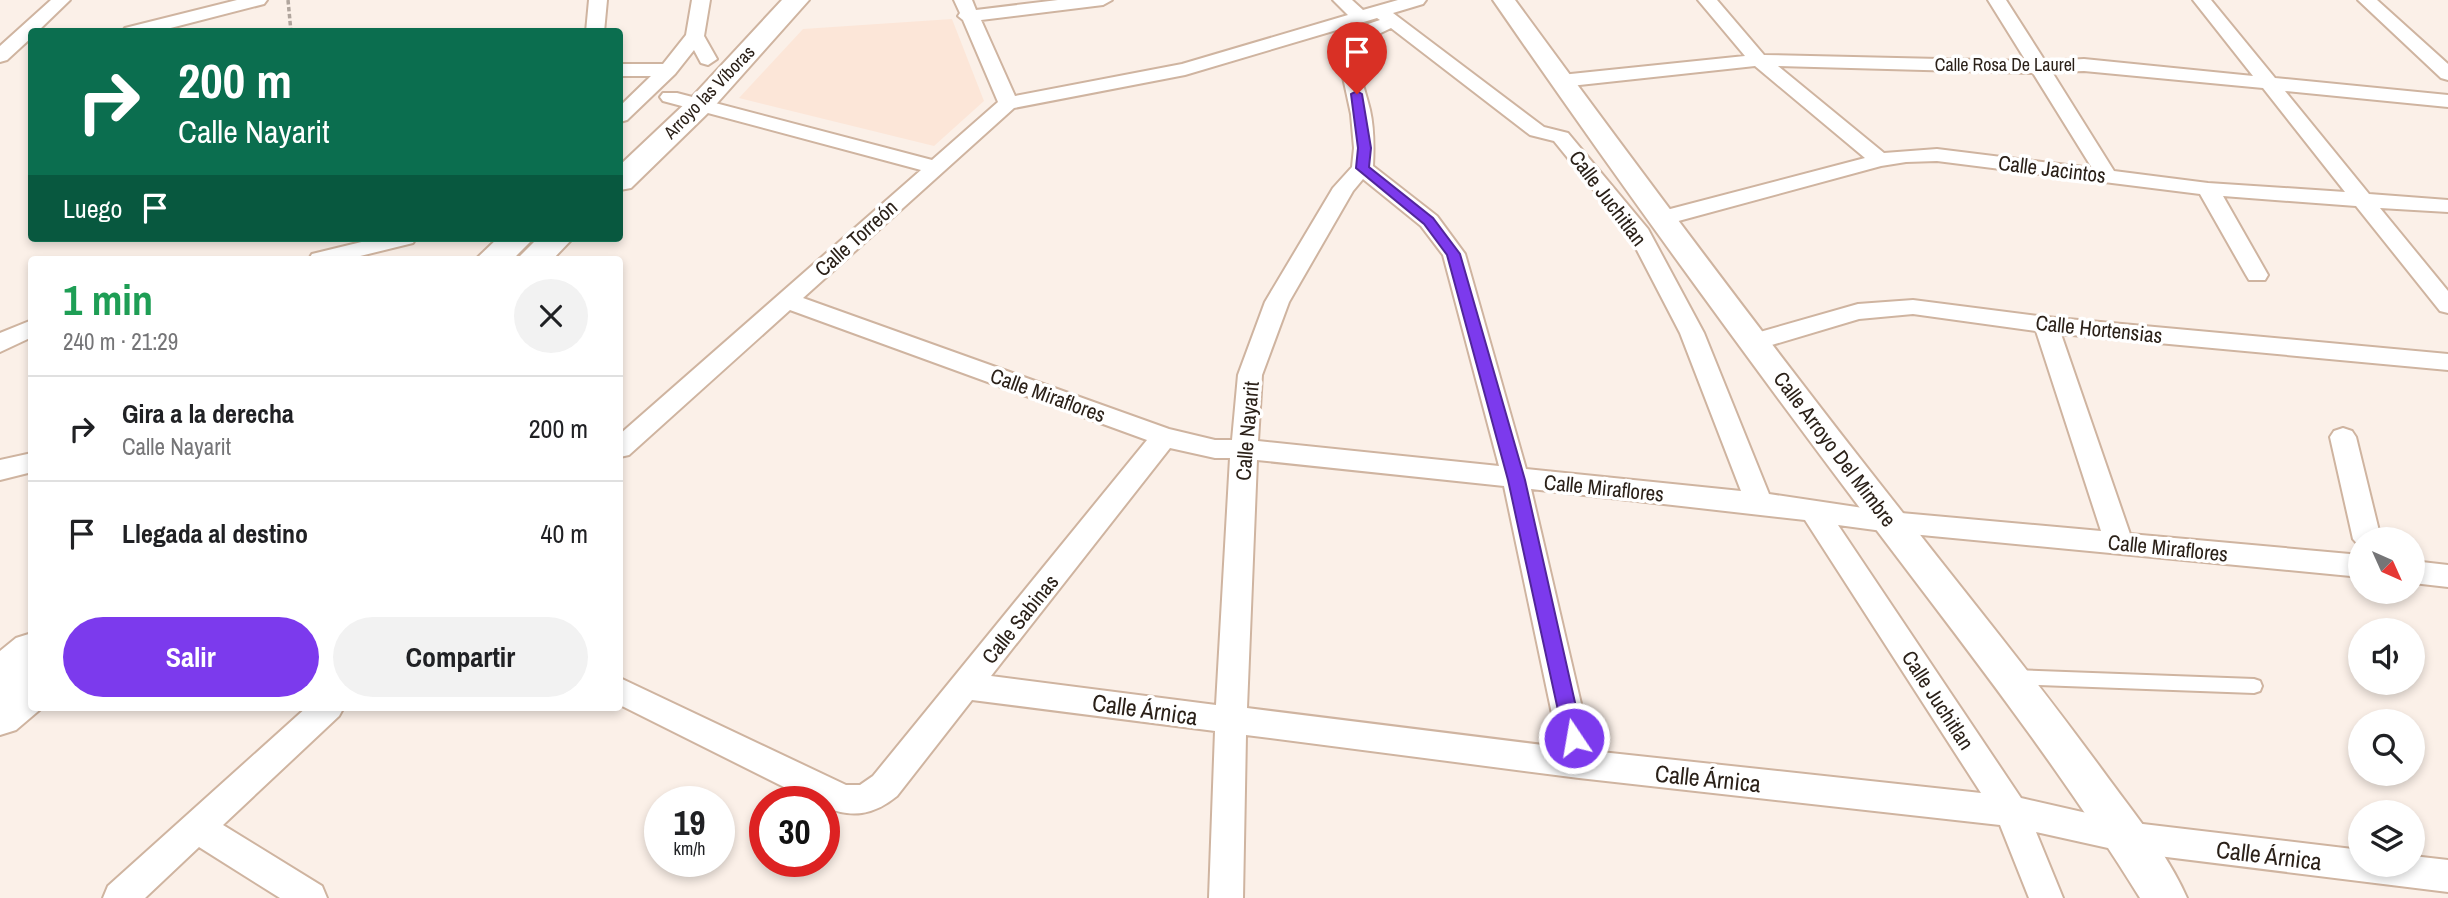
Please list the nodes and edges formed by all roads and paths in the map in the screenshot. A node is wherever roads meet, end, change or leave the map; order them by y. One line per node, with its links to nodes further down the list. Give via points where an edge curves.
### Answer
1 (61, 0): 17 (street)
2 (258, 0): 18 (street)
3 (288, 0): 19 (path)
4 (598, 0): 20 (street)
5 (701, 0): 22 (street)
6 (764, 0): 22 (main road, Arroyo las Víboras)
7 (796, 0): 33 (main road, Arroyo las Víboras)
8 (1103, 0): 15 (street)
9 (1342, 0): 16 (street, Calle Juchitlan)
10 (1504, 0): 28 (street, Calle Arroyo Del Mimbre)
11 (1707, 0): 24 (street)
12 (1997, 0): 25 (street)
13 (2202, 0): 29 (street)
14 (2367, 0): 27 (street)
15 (965, 8): 32 (street)
16 (1392, 9): 32 (street, via 1185,69); 36 (street, Calle Juchitlan, via 1537,131); 40 (street, via 1349,41 1347,54 1362,114)
17 (30, 28)
18 (147, 28)
19 (291, 28)
20 (595, 28)
21 (28, 30): 23 (street)
22 (701, 48): 30 (main road, Arroyo las Víboras)
23 (0, 56)
24 (1759, 60): 25 (street, Calle Rosa De Laurel); 28 (street, Calle Rosa De Laurel); 38 (street)
25 (2039, 67): 29 (street, Calle Rosa De Laurel, via 2084,65); 41 (street)
26 (623, 71): 30 (street)
27 (2448, 74)
28 (1561, 81): 35 (street, Calle Arroyo Del Mimbre)
29 (2267, 83): 31 (street, Calle Rosa De Laurel); 45 (street)
30 (669, 84): 33 (street); 34 (street); 37 (main road, Arroyo las Víboras)
31 (2448, 101)
32 (1008, 103): 39 (street, Calle Torreón)
33 (701, 104): 39 (street); 42 (main road, Arroyo las Víboras)
34 (623, 114)
35 (1600, 135): 36 (street); 44 (street, Calle Arroyo Del Mimbre)
36 (1561, 137): 44 (street, Calle Juchitlan)
37 (623, 142)
38 (1880, 160): 41 (street, Calle Jacintos, via 1937,155); 47 (street, Calle Jacintos)
39 (935, 167): 55 (street, Calle Torreón)
40 (1362, 168): 65 (street, Calle Nayarit, via 1344,188 1277,302 1250,375); 68 (street, via 1429,221 1454,254)
41 (2107, 176): 43 (street, Calle Jacintos)
42 (623, 178)
43 (2208, 188): 45 (street, Calle Jacintos); 54 (street)
44 (1627, 193): 47 (street, Calle Arroyo Del Mimbre); 69 (street, Calle Juchitlan, via 1636,229 1692,333)
45 (2361, 201): 46 (street, Calle Jacintos); 56 (street)
46 (2448, 206)
47 (1663, 218): 59 (street, Calle Arroyo Del Mimbre)
48 (513, 242): 52 (main road)
49 (553, 242): 53 (main road)
50 (365, 243): 51 (street)
51 (328, 256)
52 (497, 256)
53 (537, 256)
54 (2257, 275)
55 (787, 301): 62 (street, Calle Miraflores); 64 (street, Calle Torreón)
56 (2448, 306)
57 (2046, 325): 59 (street, Calle Hortensias, via 1944,309 1883,307); 61 (street, Calle Hortensias); 73 (street)
58 (28, 330): 60 (street)
59 (1755, 342): 71 (street, Calle Arroyo Del Mimbre)
60 (0, 344)
61 (2448, 362)
62 (1164, 438): 65 (street, Calle Miraflores, via 1215,449); 80 (street, Calle Sabinas)
63 (2343, 438): 72 (street)
64 (623, 445)
65 (1244, 449): 68 (street, Calle Miraflores); 86 (street, Calle Nayarit)
66 (28, 463): 67 (street)
67 (0, 470)
68 (1516, 480): 69 (street, Calle Miraflores); 87 (street)
69 (1759, 503): 70 (street, Calle Miraflores)
70 (1814, 511): 71 (street, Calle Miraflores); 89 (street, Calle Juchitlan)
71 (1890, 522): 73 (street, Calle Miraflores); 79 (street, Calle Arroyo Del Mimbre)
72 (2364, 527)
73 (2119, 543): 74 (street, Calle Miraflores)
74 (2348, 565)
75 (2426, 573): 76 (street)
76 (2448, 576)
77 (28, 654): 78 (main road)
78 (0, 677)
79 (2012, 677): 81 (lane); 91 (street, Calle Arroyo Del Mimbre)
80 (966, 686): 86 (street, Calle Árnica); 88 (street, Calle Sabinas, via 886,786)
81 (2254, 686)
82 (623, 692): 88 (street, via 842,799 856,802)
83 (28, 693): 85 (main road)
84 (324, 711): 90 (street)
85 (0, 716)
86 (1231, 721): 87 (street, Calle Árnica); 95 (street, Calle Nayarit)
87 (1579, 764): 89 (street, Calle Árnica)
88 (872, 797)
89 (2011, 811): 91 (street, Calle Árnica); 96 (street, Calle Juchitlan)
90 (197, 827): 93 (street); 94 (street)
91 (2126, 837): 92 (street, Calle Árnica); 97 (street, Calle Arroyo Del Mimbre)
92 (2448, 876)
93 (120, 898)
94 (310, 898)
95 (1226, 898)
96 (2046, 898)
97 (2165, 898)

